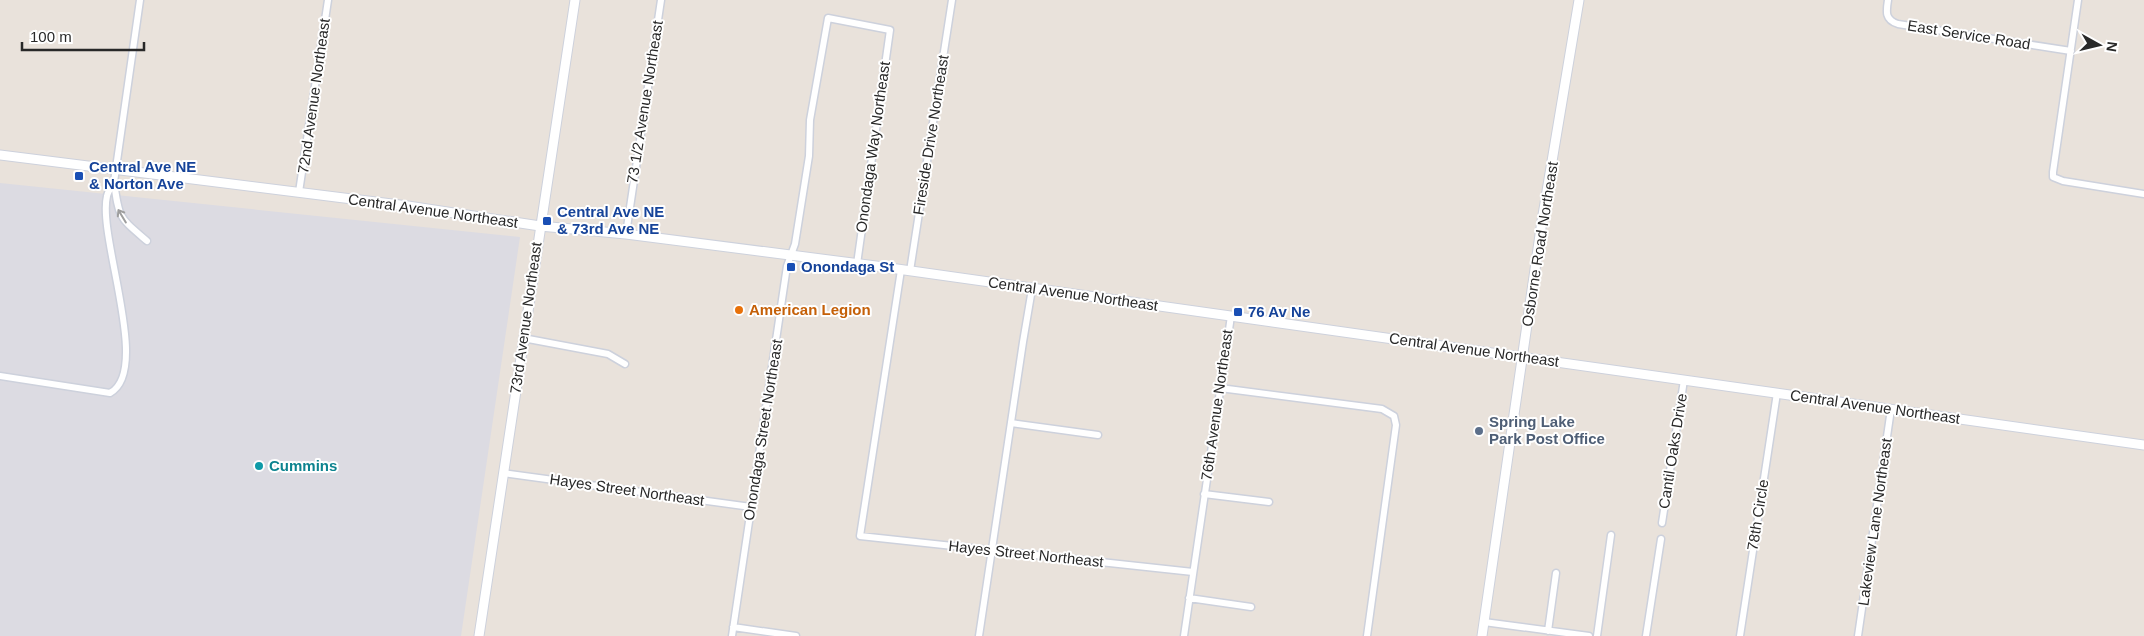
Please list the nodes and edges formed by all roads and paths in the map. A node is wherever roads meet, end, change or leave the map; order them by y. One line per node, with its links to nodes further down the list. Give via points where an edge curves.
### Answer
1 (140, 0): 12 (street)
2 (328, 0): 14 (street, 72nd Avenue Northeast)
3 (575, 0): 16 (street, 73rd Avenue Northeast)
4 (661, 0): 17 (street, 73 1/2 Avenue Northeast)
5 (952, 0): 21 (street, Fireside Drive Northeast)
6 (1579, 0): 25 (street, Osborne Road Northeast)
7 (1888, 0): 10 (street, East Service Road, via 1888,20 1898,24)
8 (2078, 0): 10 (street)
9 (890, 30): 19 (street, Onondaga Street Northeast, via 828,18 810,120 795,244); 20 (street, Onondaga Way Northeast)
10 (2071, 51): 15 (street, via 2054,177 2063,182)
11 (0, 155): 12 (street, Central Avenue Northeast)
12 (115, 170): 13 (street); 14 (street, Central Avenue Northeast)
13 (114, 182): 18 (street, one-way to 13, via 118,212); 27 (street, via 107,195 106,214 126,349 116,389 110,392)
14 (299, 192): 16 (street, Central Avenue Northeast)
15 (2144, 194)
16 (540, 226): 17 (street, Central Avenue Northeast); 24 (street, 73rd Avenue Northeast)
17 (626, 234): 19 (street, Central Avenue Northeast)
18 (147, 241)
19 (790, 256): 20 (street, Central Avenue Northeast); 38 (street, Onondaga Street Northeast)
20 (857, 264): 21 (street, Central Avenue Northeast)
21 (905, 270): 22 (street, Central Avenue Northeast); 41 (street, Fireside Drive Northeast)
22 (1032, 289): 23 (street, Central Avenue Northeast); 32 (street)
23 (1230, 316): 25 (street, Central Avenue Northeast); 29 (street, 76th Avenue Northeast)
24 (523, 338): 26 (street, via 608,354); 35 (street, 73rd Avenue Northeast)
25 (1522, 357): 28 (street, Central Avenue Northeast); 48 (street, Osborne Road Northeast)
26 (625, 364)
27 (0, 376)
28 (1684, 380): 30 (street, Central Avenue Northeast); 39 (street, Cantil Oaks Drive)
29 (1220, 388): 36 (street, 76th Avenue Northeast); 56 (street, via 1382,409 1394,416 1396,425)
30 (1777, 393): 31 (street, Central Avenue Northeast); 61 (street, 78th Circle)
31 (1891, 409): 34 (street, Central Avenue Northeast); 62 (street, Lakeview Lane Northeast)
32 (1010, 423): 33 (street); 43 (street)
33 (1098, 435)
34 (2144, 445)
35 (503, 473): 38 (street, Hayes Street Northeast); 51 (street, 73rd Avenue Northeast)
36 (1204, 494): 37 (street, 76th Avenue Northeast); 44 (street, 76th Avenue Northeast)
37 (1269, 502)
38 (751, 507): 49 (street, Onondaga Street Northeast)
39 (1662, 522)
40 (1611, 535): 59 (street)
41 (860, 536): 43 (street, Hayes Street Northeast)
42 (1661, 539): 60 (street)
43 (992, 550): 44 (street, Hayes Street Northeast); 54 (street)
44 (1193, 572): 46 (street, 76th Avenue Northeast)
45 (1556, 574): 50 (street)
46 (1189, 598): 47 (street); 55 (street, 76th Avenue Northeast)
47 (1251, 607)
48 (1484, 622): 50 (street); 57 (street, Osborne Road Northeast)
49 (733, 628): 52 (street, Onondaga Street Northeast); 53 (street)
50 (1548, 631): 58 (street)
51 (479, 636)
52 (732, 636)
53 (796, 636)
54 (979, 636)
55 (1184, 636)
56 (1367, 636)
57 (1482, 636)
58 (1589, 636)
59 (1597, 636)
60 (1646, 636)
61 (1740, 636)
62 (1858, 636)

